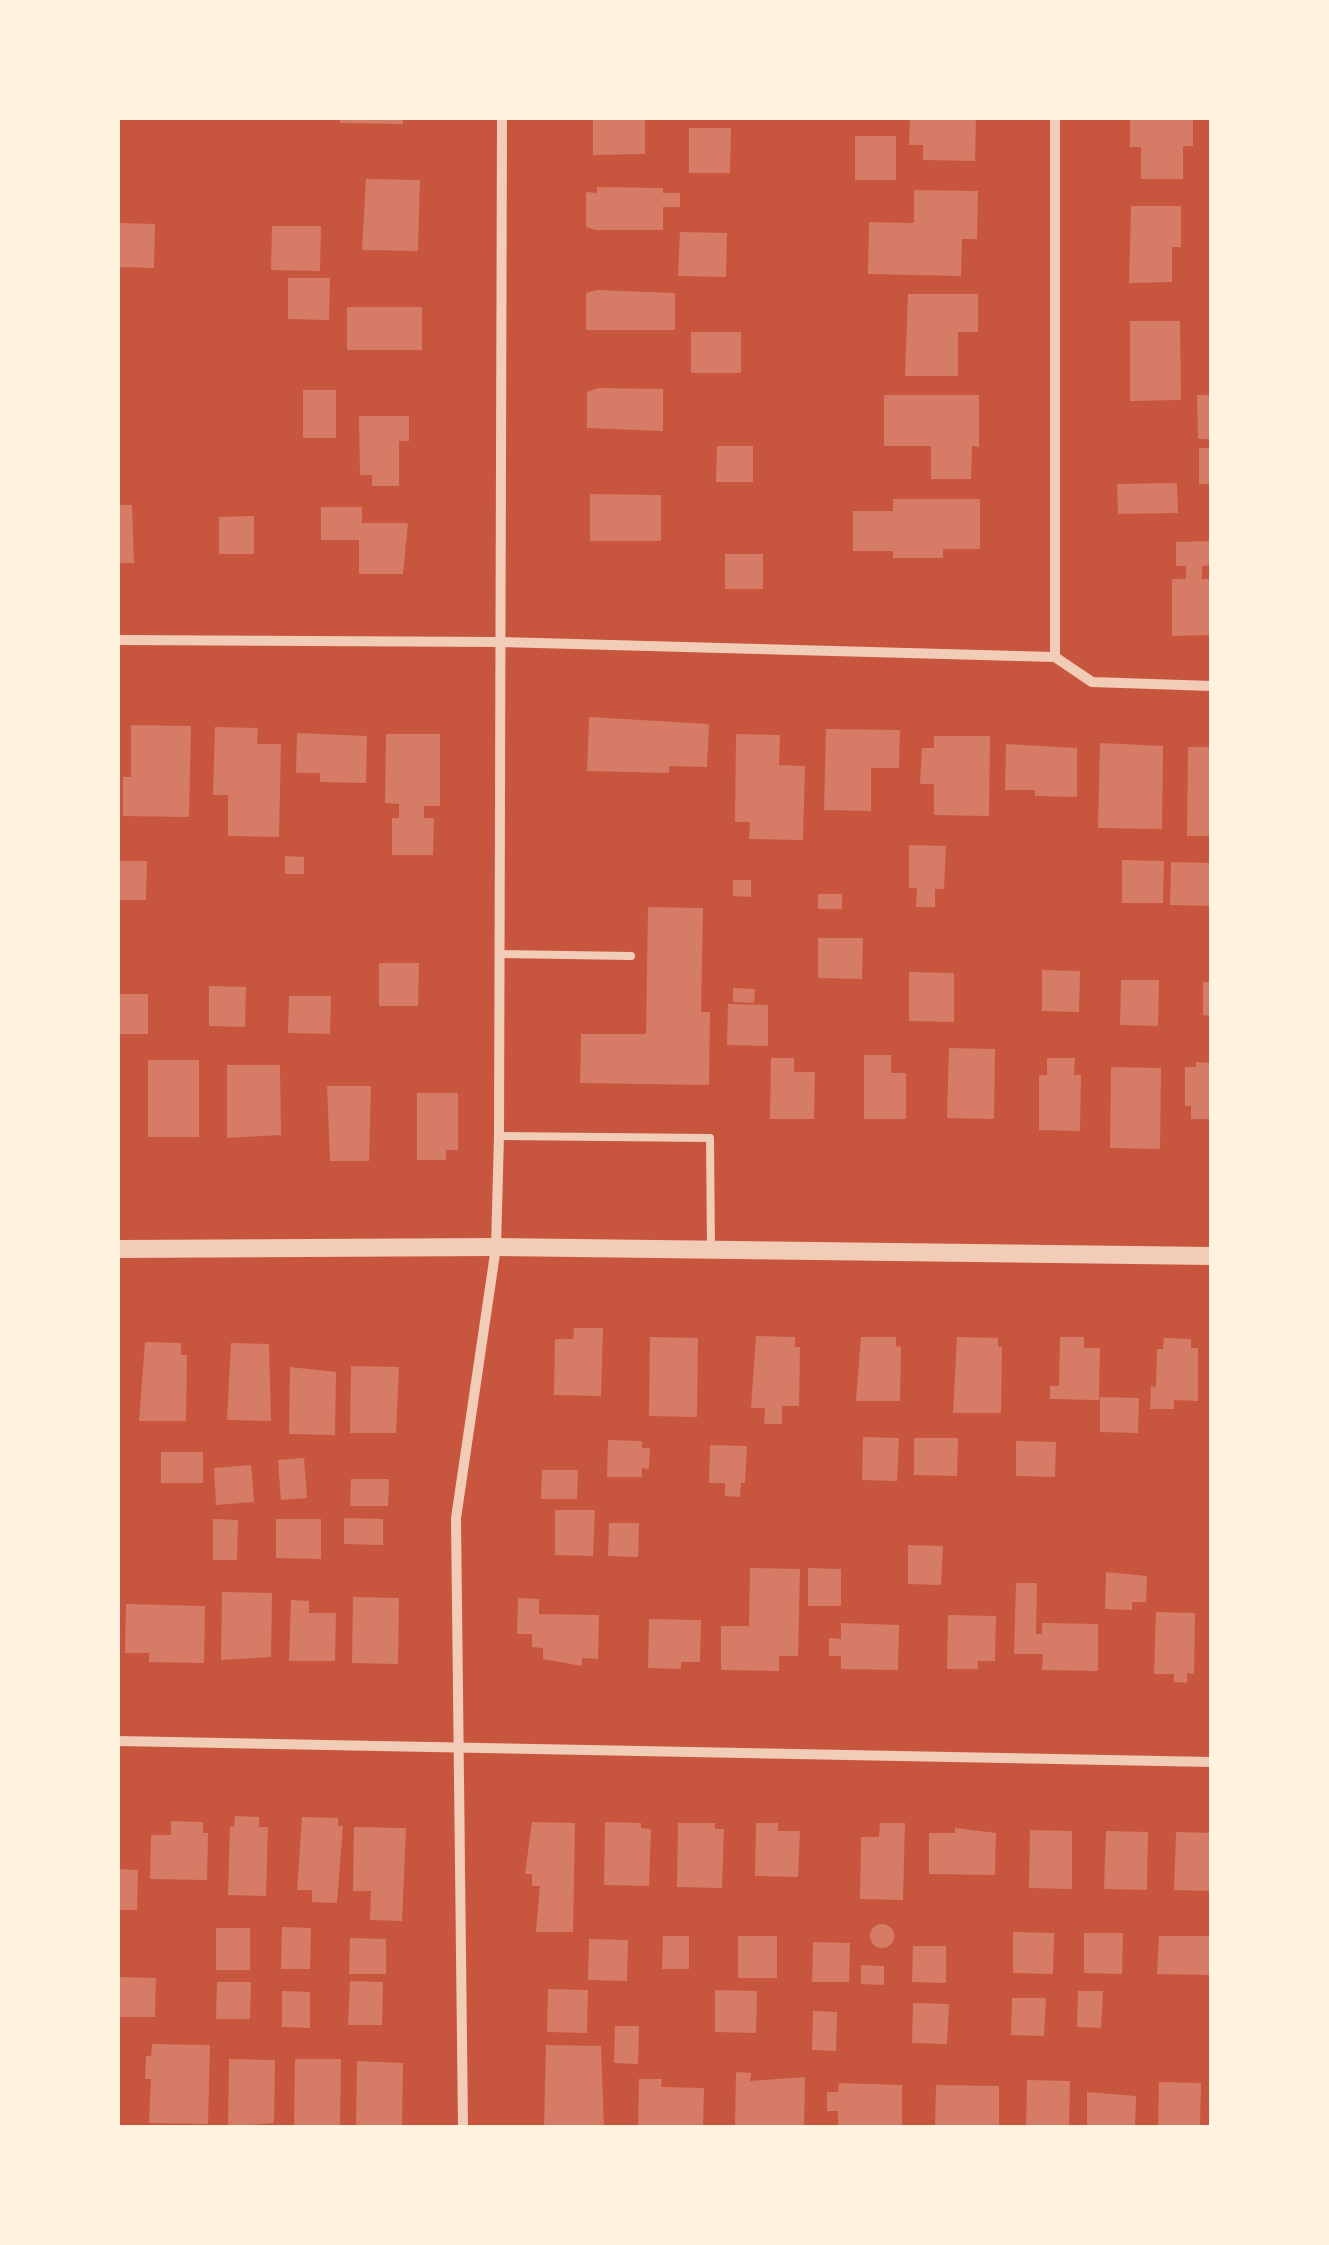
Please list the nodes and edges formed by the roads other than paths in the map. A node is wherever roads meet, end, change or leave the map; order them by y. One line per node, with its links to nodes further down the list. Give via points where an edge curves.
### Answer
1 (502, 118): 4 (street)
2 (1055, 118): 5 (street)
3 (118, 640): 4 (street)
4 (500, 642): 5 (street); 7 (street)
5 (1056, 657): 6 (street, via 1092,682)
6 (1212, 686)
7 (500, 954): 8 (lane); 9 (street)
8 (631, 956)
9 (499, 1136): 10 (street); 12 (lane, via 710,1138)
10 (496, 1246): 11 (street); 12 (street); 15 (street, via 456,1518)
11 (118, 1248)
12 (711, 1250): 13 (street)
13 (1212, 1256)
14 (118, 1742): 15 (street)
15 (456, 1745): 16 (street); 17 (street)
16 (1212, 1762)
17 (463, 2128)

